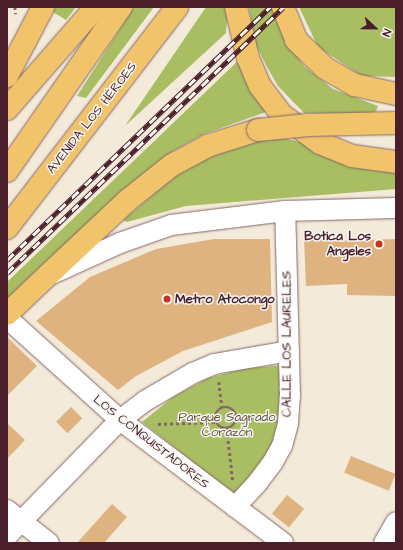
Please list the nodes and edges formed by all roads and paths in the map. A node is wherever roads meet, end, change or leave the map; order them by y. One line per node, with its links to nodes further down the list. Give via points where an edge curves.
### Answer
1 (43, 7): 8 (main road)
2 (96, 7): 7 (main road)
3 (121, 7): 13 (main road)
4 (177, 7): 16 (main road, AVENIDA LOS HÉROES)
5 (236, 7): 12 (main road, via 248,58 260,86 282,116 320,143 352,156)
6 (283, 7): 9 (main road, via 296,40 325,68 355,85)
7 (52, 60): 8 (main road); 10 (main road)
8 (11, 63)
9 (396, 94)
10 (7, 109)
11 (396, 123): 17 (main road, bridge, via 308,125 258,130 207,146 172,165 140,190)
12 (396, 162)
13 (7, 171)
14 (396, 208): 15 (street)
15 (285, 211): 17 (street, via 172,225 120,243); 20 (street, CALLE LOS LAURELES)
16 (7, 228)
17 (47, 276): 18 (main road)
18 (7, 314)
19 (7, 318): 27 (street, LOS CONQUISTADORES)
20 (289, 352): 27 (street, via 214,364 167,387); 31 (street, CALLE LOS LAURELES, via 288,423 282,446 258,482)
21 (223, 377): 22 (path)
22 (219, 378): 23 (path); 24 (path)
23 (214, 380)
24 (222, 407): 26 (path, via 233,409); 28 (path, via 215,415)
25 (272, 416): 26 (path)
26 (236, 419): 30 (path, via 234,426)
27 (120, 420): 31 (street, LOS CONQUISTADORES); 32 (street)
28 (215, 422): 29 (path); 30 (path, via 220,428)
29 (155, 424)
30 (227, 429): 31 (path)
31 (235, 507): 36 (street, LOS CONQUISTADORES)
32 (14, 516): 34 (street); 35 (street)
33 (396, 522): 37 (street)
34 (7, 536)
35 (48, 543)
36 (283, 543)
37 (384, 543)

